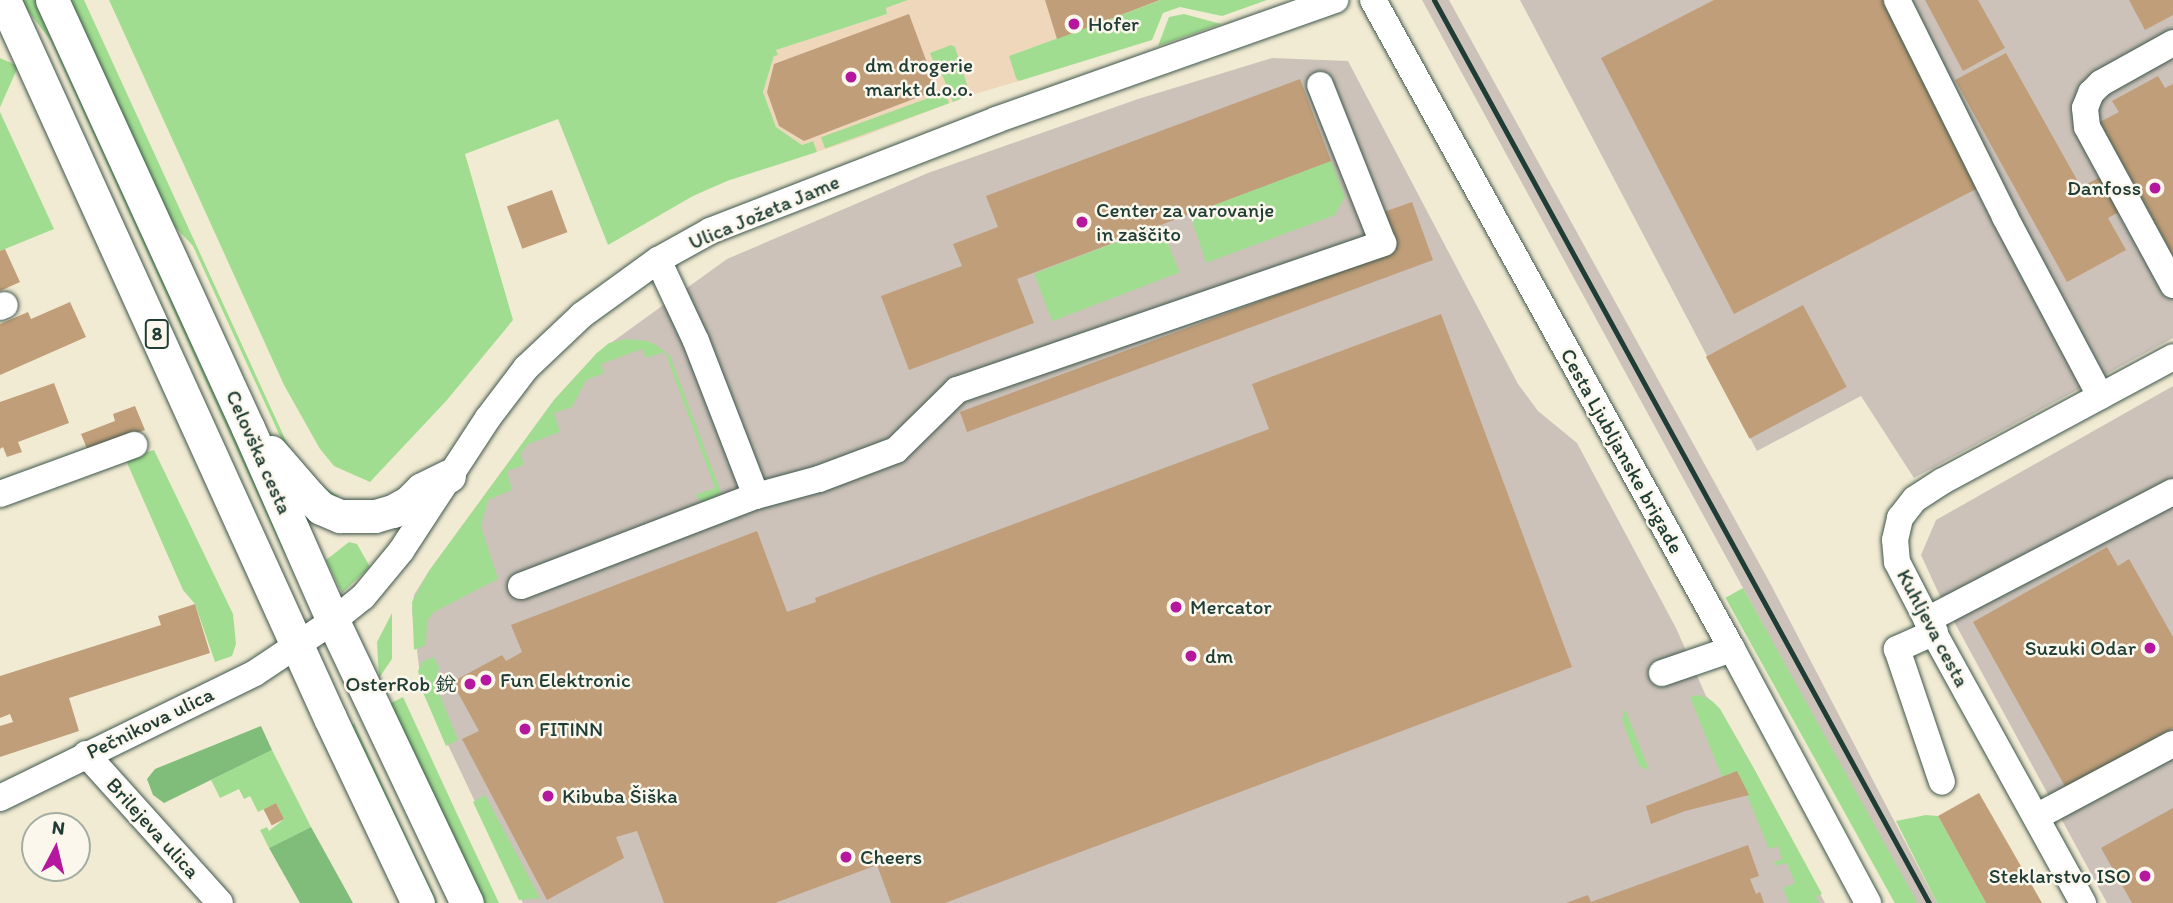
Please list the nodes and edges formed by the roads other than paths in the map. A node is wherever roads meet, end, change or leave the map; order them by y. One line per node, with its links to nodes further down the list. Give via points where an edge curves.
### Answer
1 (52, 0): 12 (main road, Celovška cesta / 8)
2 (1335, 0): 8 (street, Ulica Jožeta Jame, via 983,125 710,230)
3 (1373, 0): 22 (street, Cesta Ljubljanske brigade)
4 (1897, 0): 11 (street)
5 (6, 16): 21 (main road, Celovška cesta / 8)
6 (2173, 43): 9 (street, via 2101,83 2085,108 2087,127)
7 (1320, 85): 17 (street, via 1383,243 957,390 896,450 819,479)
8 (658, 260): 14 (street, Ulica Jožeta Jame, via 582,315 526,368); 17 (street, via 696,341)
9 (2173, 285)
10 (2173, 356): 11 (street, Kuhljeva cesta)
11 (2100, 396): 20 (street, Kuhljeva cesta, via 1915,499 1900,518 1897,562)
12 (248, 428): 14 (main road, via 321,508 340,516 393,511); 19 (main road, Celovška cesta / 8)
13 (134, 445): 16 (street)
14 (449, 476): 19 (street, Ulica Jožeta Jame, via 401,551 363,597)
15 (2173, 492): 20 (street)
16 (0, 494)
17 (756, 496): 18 (street)
18 (521, 586)
19 (333, 621): 21 (street, Ulica Jožeta Jame); 31 (main road, Celovška cesta / 8)
20 (1931, 626): 26 (street, via 1897,649); 28 (street, Kuhljeva cesta)
21 (298, 647): 25 (street, Pečnikova ulica, via 255,673); 30 (main road, Celovška cesta)
22 (1732, 649): 23 (street); 32 (street, Cesta Ljubljanske brigade)
23 (1662, 673)
24 (2173, 744): 28 (street)
25 (86, 754): 27 (street, Pečnikova ulica); 29 (street, Brilejeva ulica)
26 (1942, 782)
27 (0, 797)
28 (2036, 817): 33 (street, Kuhljeva cesta)
29 (220, 903)
30 (418, 903)
31 (467, 903)
32 (1868, 903)
33 (2083, 903)

